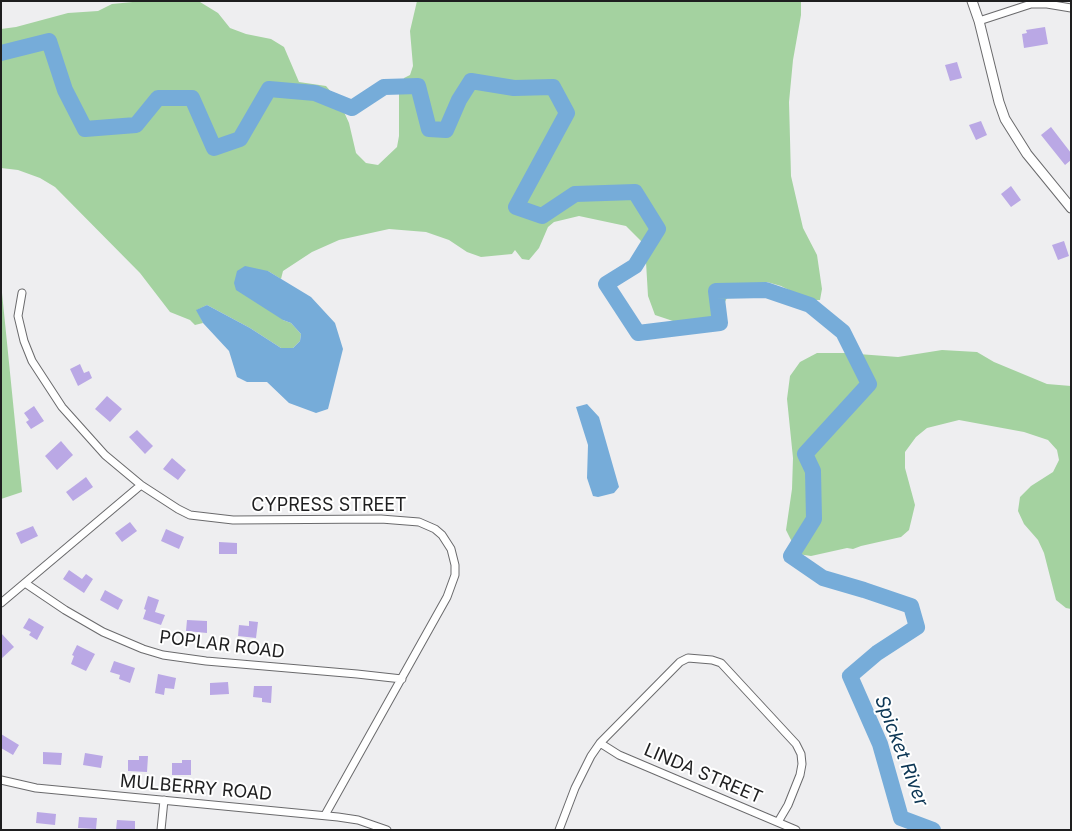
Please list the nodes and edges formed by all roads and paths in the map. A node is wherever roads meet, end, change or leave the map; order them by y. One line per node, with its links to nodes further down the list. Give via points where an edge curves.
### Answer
1 (972, 1): 3 (street)
2 (1071, 8): 3 (street, via 1031,4)
3 (979, 21): 4 (street, via 1006,119 1027,154)
4 (1071, 208)
5 (22, 293): 6 (street, CYPRESS STREET, via 18,316 24,341 46,384 105,455)
6 (142, 485): 7 (street); 9 (street, CYPRESS STREET, via 178,509 204,518 401,520 419,522 435,529 451,549 455,575 444,605)
7 (26, 583): 8 (street); 9 (street, POPLAR ROAD, via 103,632 164,655)
8 (1, 603)
9 (402, 679): 13 (street, CYPRESS STREET)
10 (600, 743): 14 (street, LINDA STREET, via 619,755); 14 (street, via 680,662 688,658 712,660 729,670 796,744 801,754 800,775); 17 (street, via 575,788)
11 (1, 780): 12 (street, MULBERRY ROAD, via 36,788)
12 (164, 800): 13 (street, MULBERRY ROAD); 15 (street)
13 (325, 815): 16 (street, MULBERRY ROAD, via 358,820)
14 (778, 822): 18 (street, LINDA STREET)
15 (162, 830)
16 (387, 830)
17 (559, 830)
18 (796, 830)

